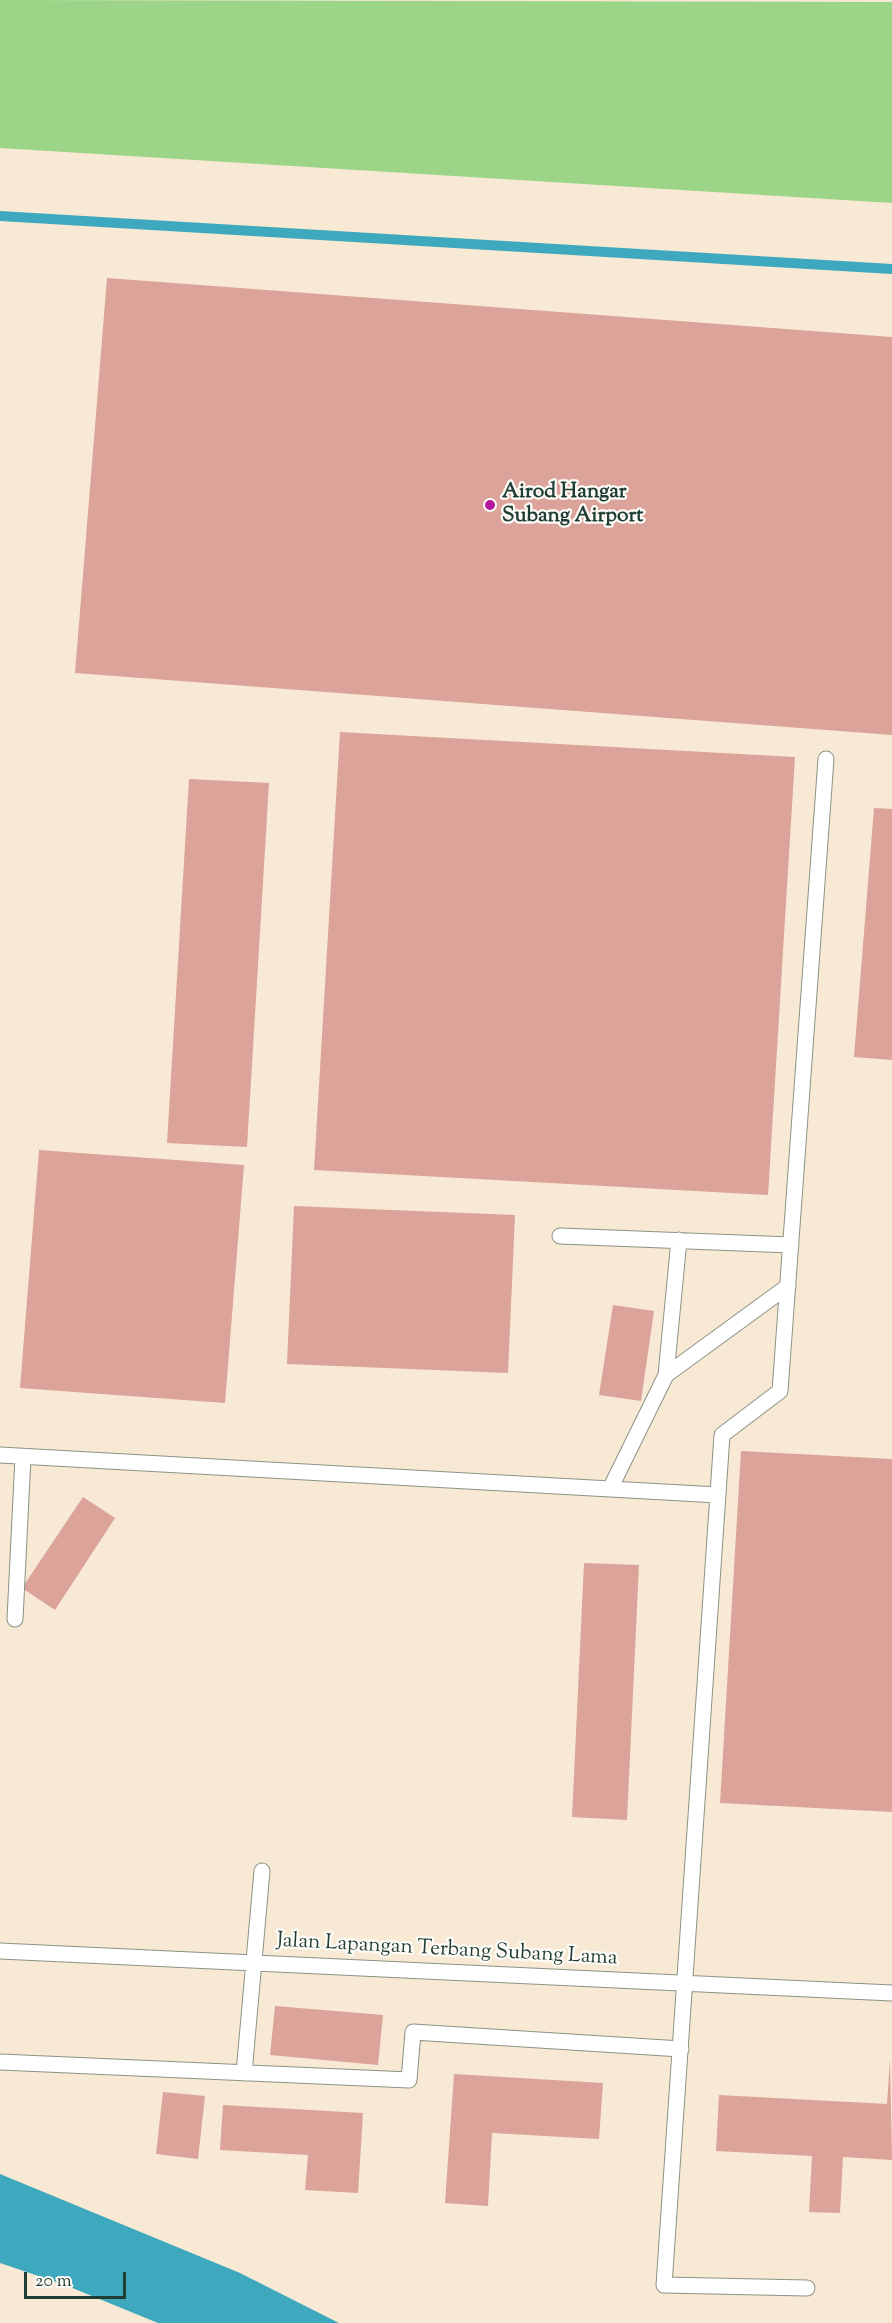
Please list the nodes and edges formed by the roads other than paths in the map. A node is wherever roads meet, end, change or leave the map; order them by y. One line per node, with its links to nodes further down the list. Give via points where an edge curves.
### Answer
1 (826, 759): 4 (lane)
2 (560, 1236): 3 (lane)
3 (679, 1240): 4 (lane); 6 (lane)
4 (791, 1245): 5 (lane)
5 (788, 1286): 6 (lane); 10 (lane, via 780,1391 722,1435)
6 (666, 1375): 9 (lane)
7 (0, 1455): 8 (lane)
8 (23, 1457): 9 (lane); 11 (lane)
9 (610, 1489): 10 (lane)
10 (718, 1495): 15 (lane)
11 (15, 1619)
12 (262, 1871): 14 (lane)
13 (0, 1951): 14 (lane, Jalan Lapangan Terbang Subang Lama)
14 (254, 1963): 15 (lane, Jalan Lapangan Terbang Subang Lama); 19 (lane)
15 (684, 1983): 16 (lane, Jalan Lapangan Terbang Subang Lama); 17 (lane)
16 (892, 1993)
17 (681, 2049): 19 (lane, via 413,2032 409,2080); 20 (lane, via 664,2285)
18 (0, 2062): 19 (lane)
19 (244, 2073)
20 (807, 2288)

